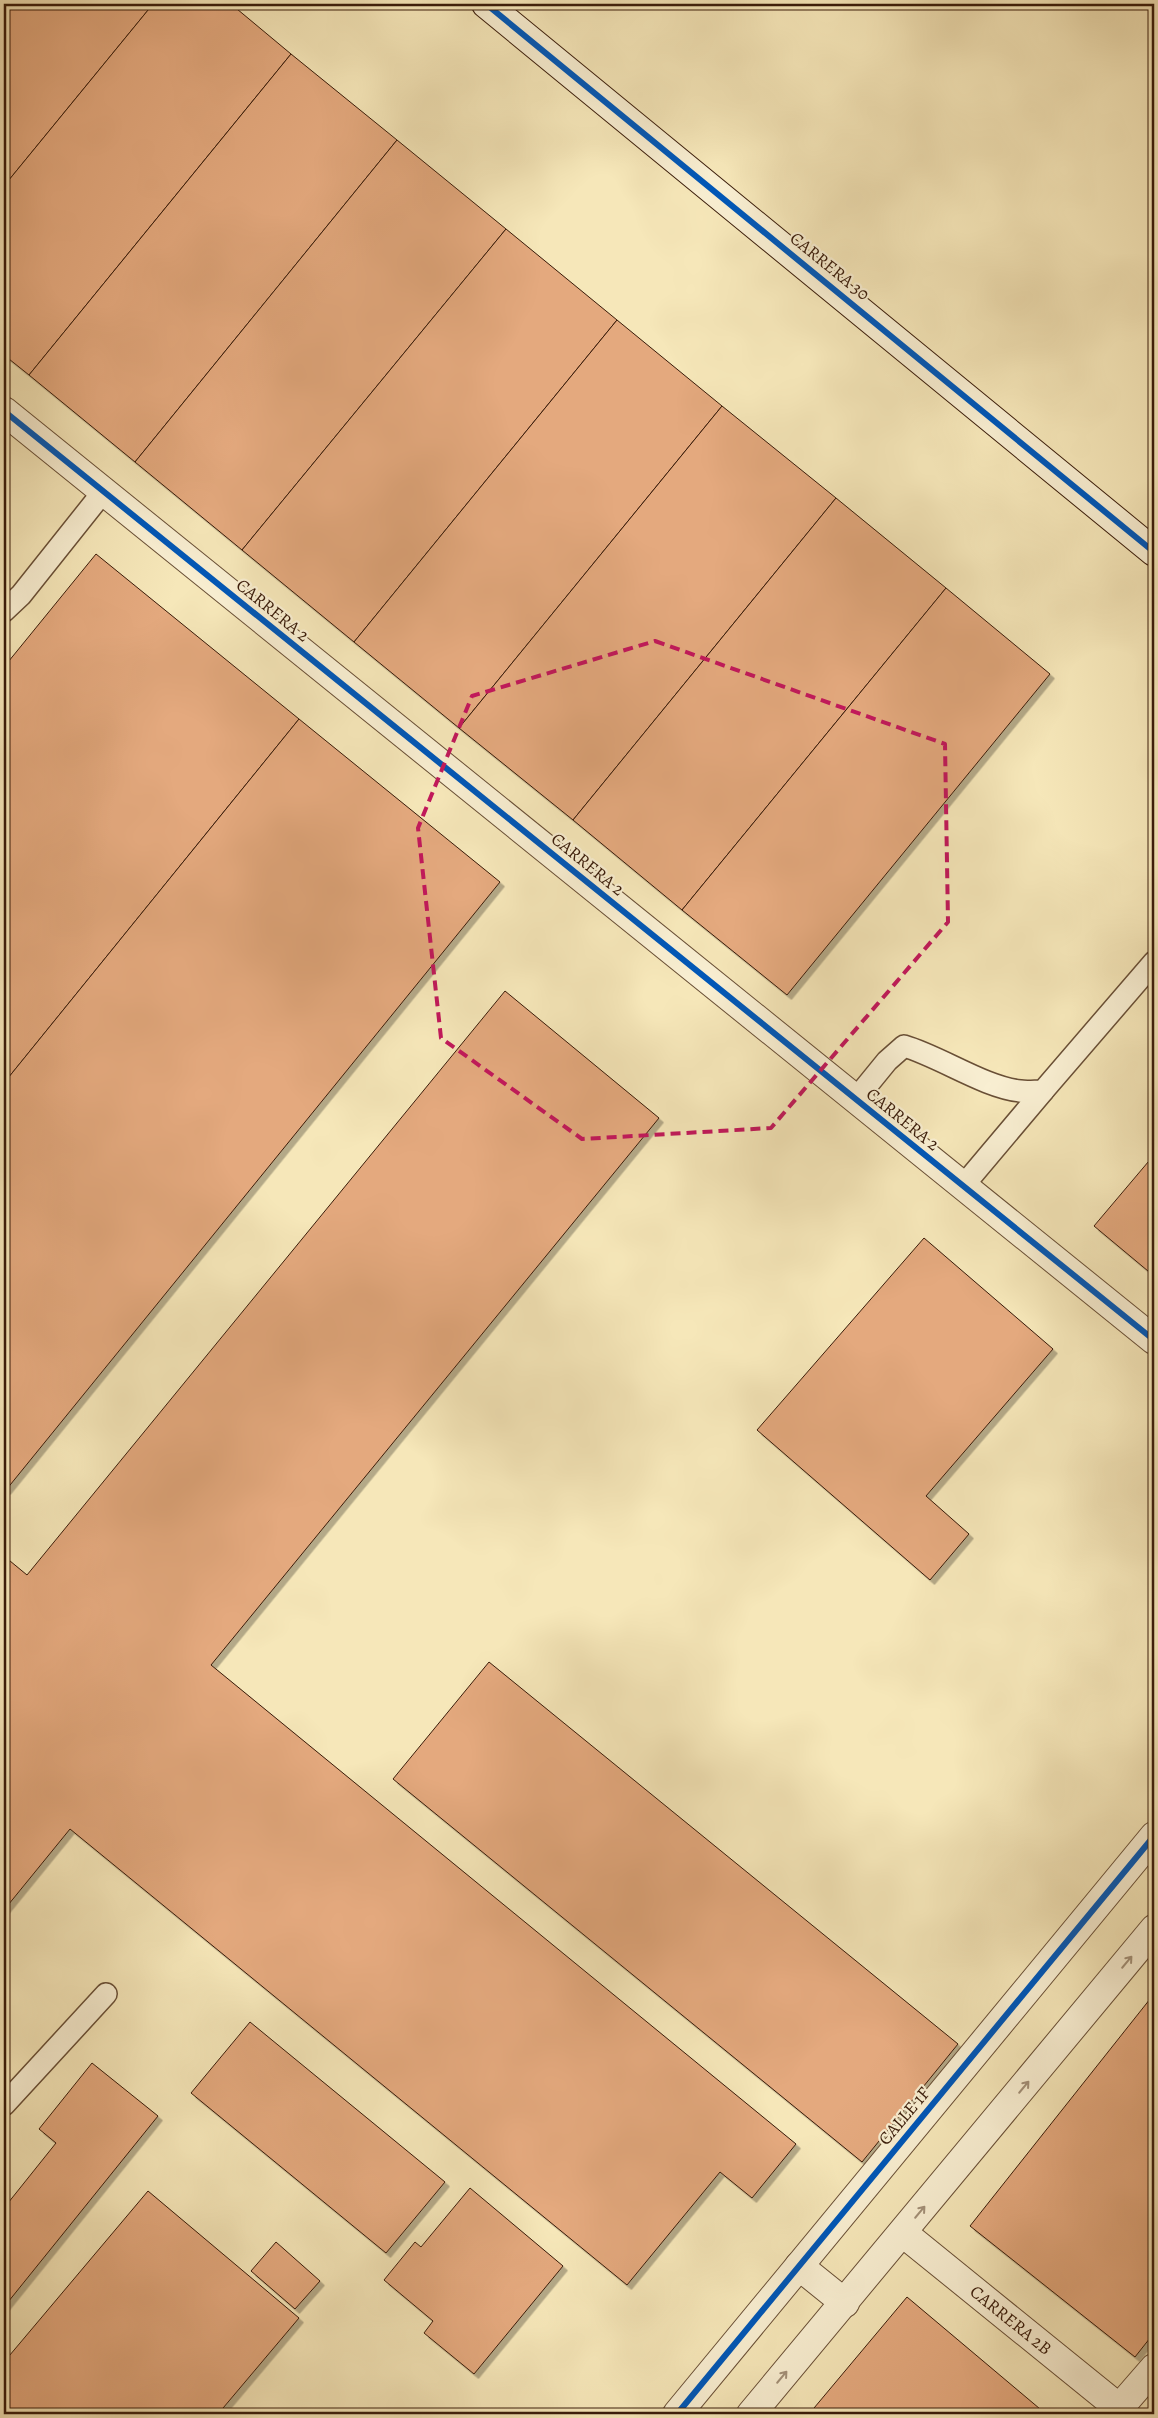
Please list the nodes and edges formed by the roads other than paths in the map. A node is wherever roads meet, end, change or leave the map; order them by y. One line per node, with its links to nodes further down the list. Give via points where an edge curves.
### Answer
1 (486, 4): 4 (street, CARRERA 30)
2 (4, 411): 3 (street, CARRERA 2)
3 (103, 492): 5 (lane, via 21,595); 8 (street, CARRERA 2)
4 (1154, 552)
5 (4, 611)
6 (1154, 962): 7 (lane)
7 (1043, 1091): 8 (lane, via 1021,1092 1000,1087 904,1046 887,1060); 9 (lane)
8 (856, 1099): 9 (street, CARRERA 2)
9 (963, 1186): 10 (street, CARRERA 2)
10 (1154, 1340)
11 (1154, 1836): 16 (street, CALLE 1F)
12 (1154, 1929): 15 (street, one-way to 12)
13 (106, 1994): 14 (lane)
14 (4, 2105)
15 (903, 2233): 17 (street); 19 (street, CARRERA 2B)
16 (799, 2266): 17 (street); 20 (street, CALLE 1F)
17 (845, 2303): 21 (street, one-way to 17)
18 (1154, 2368): 19 (street)
19 (1117, 2411)
20 (677, 2414)
21 (751, 2414)

